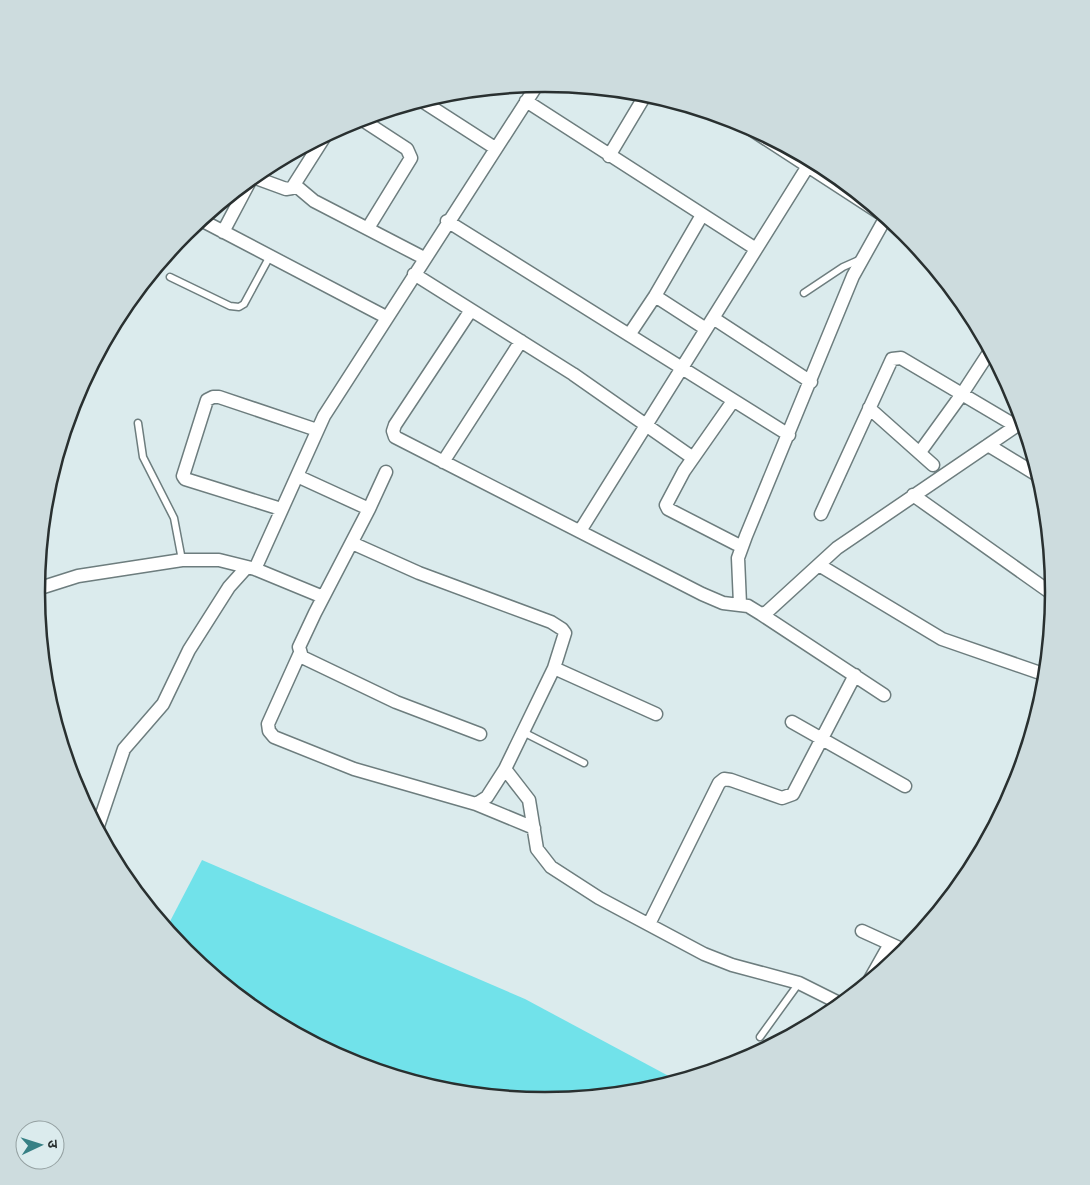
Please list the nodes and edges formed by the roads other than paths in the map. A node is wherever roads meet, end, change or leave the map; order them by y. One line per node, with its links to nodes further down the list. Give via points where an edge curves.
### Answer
1 (532, 93): 2 (street)
2 (526, 101): 7 (street); 8 (street)
3 (641, 102): 8 (street)
4 (430, 106): 7 (street)
5 (370, 125): 17 (street, via 408,149 411,158)
6 (318, 147): 11 (street)
7 (496, 148): 14 (street)
8 (609, 156): 13 (street)
9 (807, 167): 19 (street)
10 (263, 180): 11 (street, via 286,189)
11 (295, 184): 17 (street, via 314,202)
12 (242, 196): 18 (street)
13 (702, 215): 19 (street); 26 (street)
14 (447, 221): 21 (street); 30 (street)
15 (881, 222): 22 (street)
16 (208, 224): 18 (street)
17 (368, 228): 21 (street)
18 (223, 232): 20 (street)
19 (756, 250): 29 (street)
20 (270, 256): 24 (lane, via 244,304 239,307 230,306); 28 (street)
21 (424, 258): 23 (street)
22 (863, 259): 25 (lane, via 849,264); 34 (street)
23 (414, 274): 27 (street); 28 (street)
24 (170, 278)
25 (804, 293)
26 (655, 296): 29 (street); 30 (street)
27 (471, 310): 31 (street); 47 (street, via 393,432 401,441)
28 (386, 317): 42 (street)
29 (709, 324): 33 (street); 34 (street)
30 (629, 336): 33 (street)
31 (521, 341): 40 (street); 47 (street)
32 (986, 357): 35 (street)
33 (680, 369): 36 (street); 40 (street)
34 (811, 382): 43 (street)
35 (962, 394): 37 (street, via 896,357 892,359); 39 (street); 45 (street)
36 (733, 401): 43 (street); 46 (street)
37 (869, 408): 45 (street); 55 (street)
38 (138, 422): 59 (lane, via 143,457 174,518)
39 (1014, 422)
40 (646, 424): 46 (street); 56 (street)
41 (1016, 426): 44 (street)
42 (317, 430): 51 (street); 54 (street, via 219,397 207,400 183,476 185,479)
43 (789, 435): 58 (street)
44 (988, 445): 49 (street); 52 (street)
45 (920, 452): 48 (street)
46 (694, 458): 58 (street, via 668,500 668,509)
47 (443, 462): 56 (street)
48 (933, 465)
49 (1030, 470)
50 (386, 472): 53 (street)
51 (297, 476): 53 (street); 54 (street)
52 (913, 495): 60 (street, via 837,548); 63 (street)
53 (369, 508): 57 (street)
54 (281, 509): 61 (street)
55 (821, 514)
56 (580, 531): 65 (street, via 702,594 723,603)
57 (352, 543): 64 (street); 67 (street, via 420,573 551,622 565,633)
58 (742, 547): 65 (street, via 738,558)
59 (182, 560): 61 (street, via 219,560); 62 (street, via 78,576)
60 (819, 565): 65 (street, via 767,612); 68 (street, via 942,639)
61 (251, 568): 64 (street); 80 (street, via 230,587 189,650 164,704 124,749)
62 (45, 586)
63 (1045, 589)
64 (323, 597): 66 (street)
65 (752, 609): 69 (street)
66 (300, 652): 74 (street, via 302,657 396,702); 79 (street, via 268,724 274,737 354,769)
67 (554, 668): 71 (street); 73 (street)
68 (1038, 672)
69 (855, 675): 70 (street); 75 (street)
70 (884, 694)
71 (656, 714)
72 (792, 722): 75 (street)
73 (523, 732): 76 (lane); 77 (street)
74 (480, 734)
75 (822, 738): 78 (street); 82 (street, via 788,798 731,780 724,779 719,783)
76 (584, 763)
77 (505, 769): 79 (street, via 487,797); 81 (street, via 529,800)
78 (905, 786)
79 (476, 804): 81 (street)
80 (100, 820)
81 (534, 828): 82 (street, via 538,849 550,867)
82 (649, 924): 87 (street, via 704,954)
83 (862, 931): 84 (street)
84 (890, 944): 85 (street); 86 (street)
85 (898, 947)
86 (878, 965)
87 (799, 983): 88 (street); 89 (lane)
88 (834, 1000)
89 (760, 1037)

